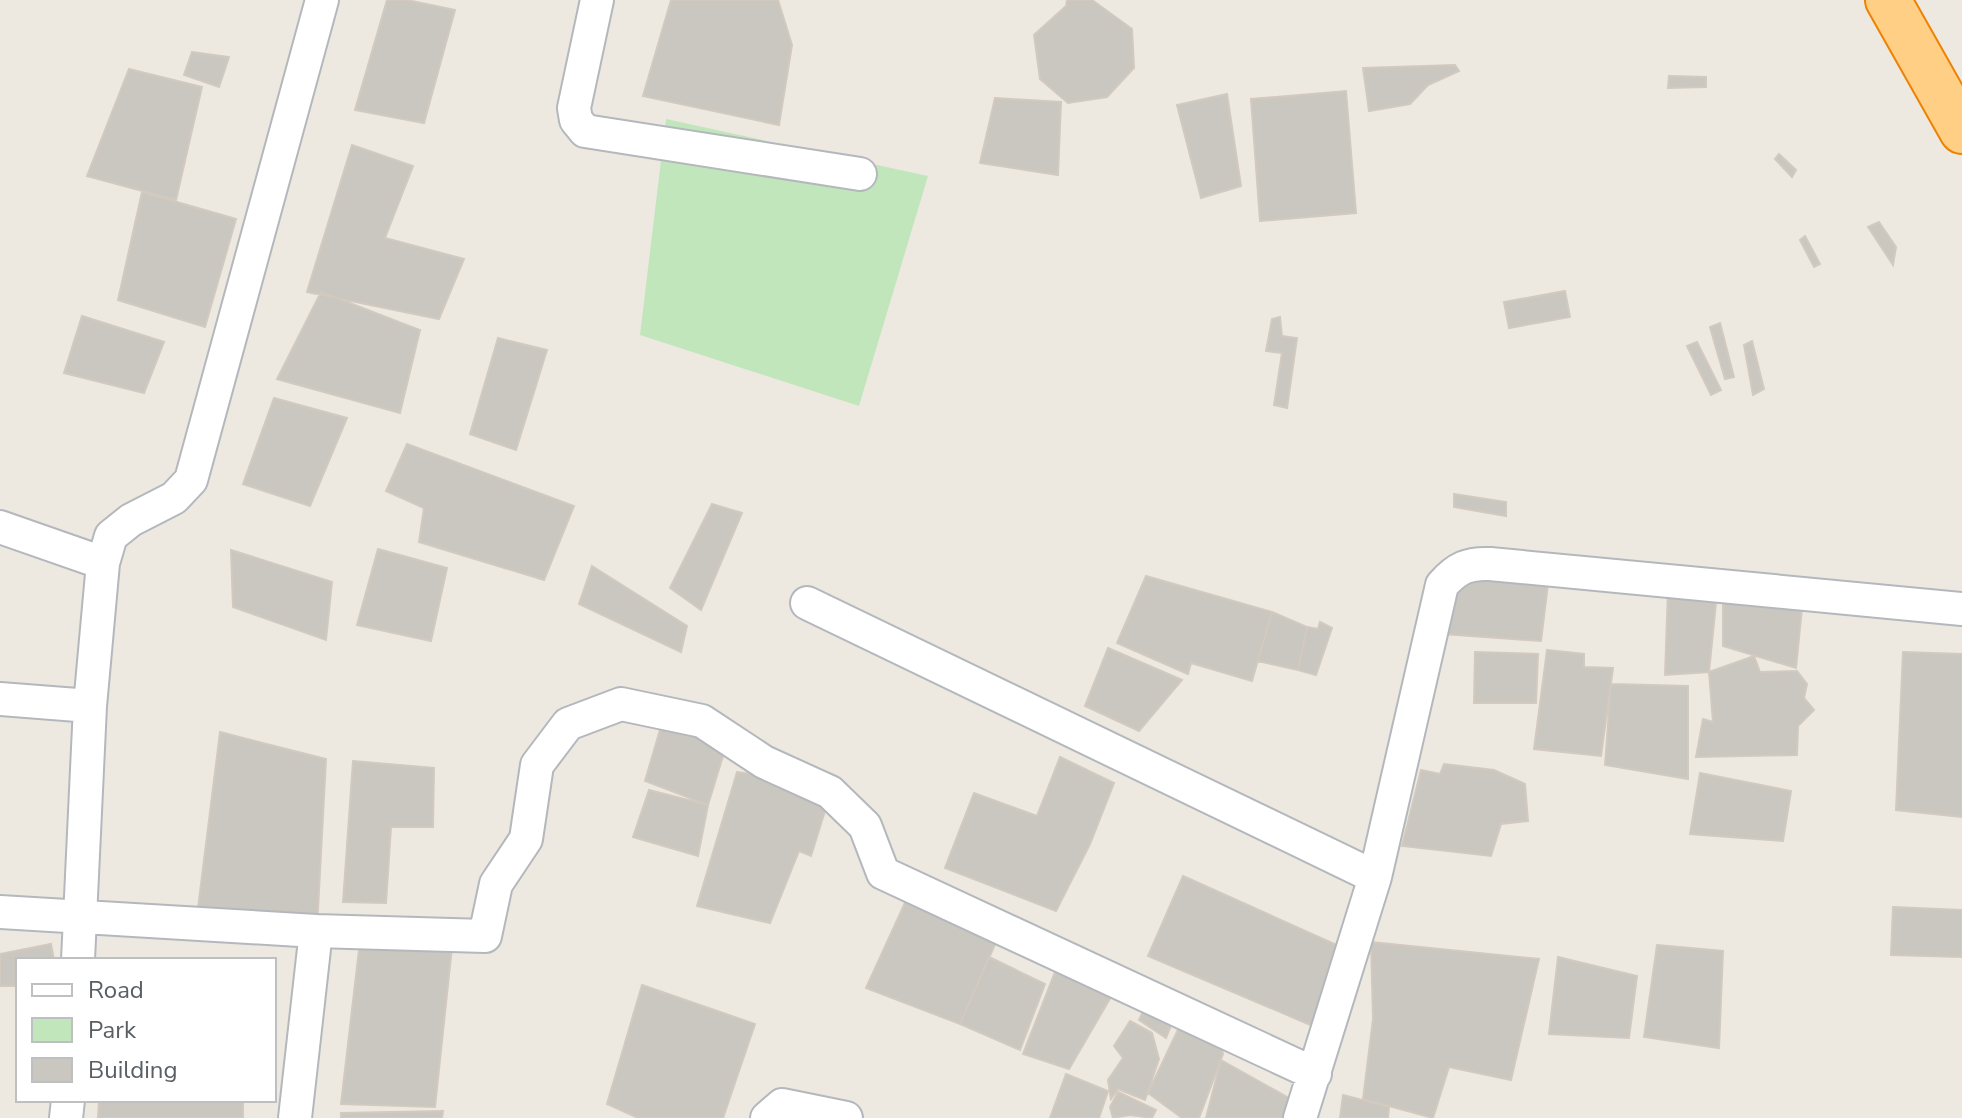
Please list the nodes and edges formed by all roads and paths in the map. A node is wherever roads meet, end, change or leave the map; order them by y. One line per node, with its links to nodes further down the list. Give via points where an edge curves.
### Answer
1 (322, 0): 7 (street, via 191,480 174,498 111,536)
2 (597, 0): 5 (street, via 574,108 585,131)
3 (1888, 0): 4 (highway)
4 (1962, 131)
5 (860, 174)
6 (0, 527): 7 (street)
7 (103, 563): 11 (street)
8 (807, 603): 12 (street)
9 (1962, 609): 12 (street, via 1471,563 1442,585)
10 (0, 699): 11 (street)
11 (90, 706): 14 (street)
12 (1375, 877): 17 (street)
13 (0, 912): 14 (street)
14 (81, 917): 15 (street); 16 (street)
15 (316, 931): 17 (street, via 485,936 496,884 526,839 537,765 568,724 621,704 702,721 764,762 830,792 865,826 883,873); 18 (street)
16 (78, 958)
17 (1315, 1074): 21 (street)
18 (295, 1118)
19 (767, 1118): 20 (street, via 782,1105)
20 (846, 1118)
21 (1300, 1118)

